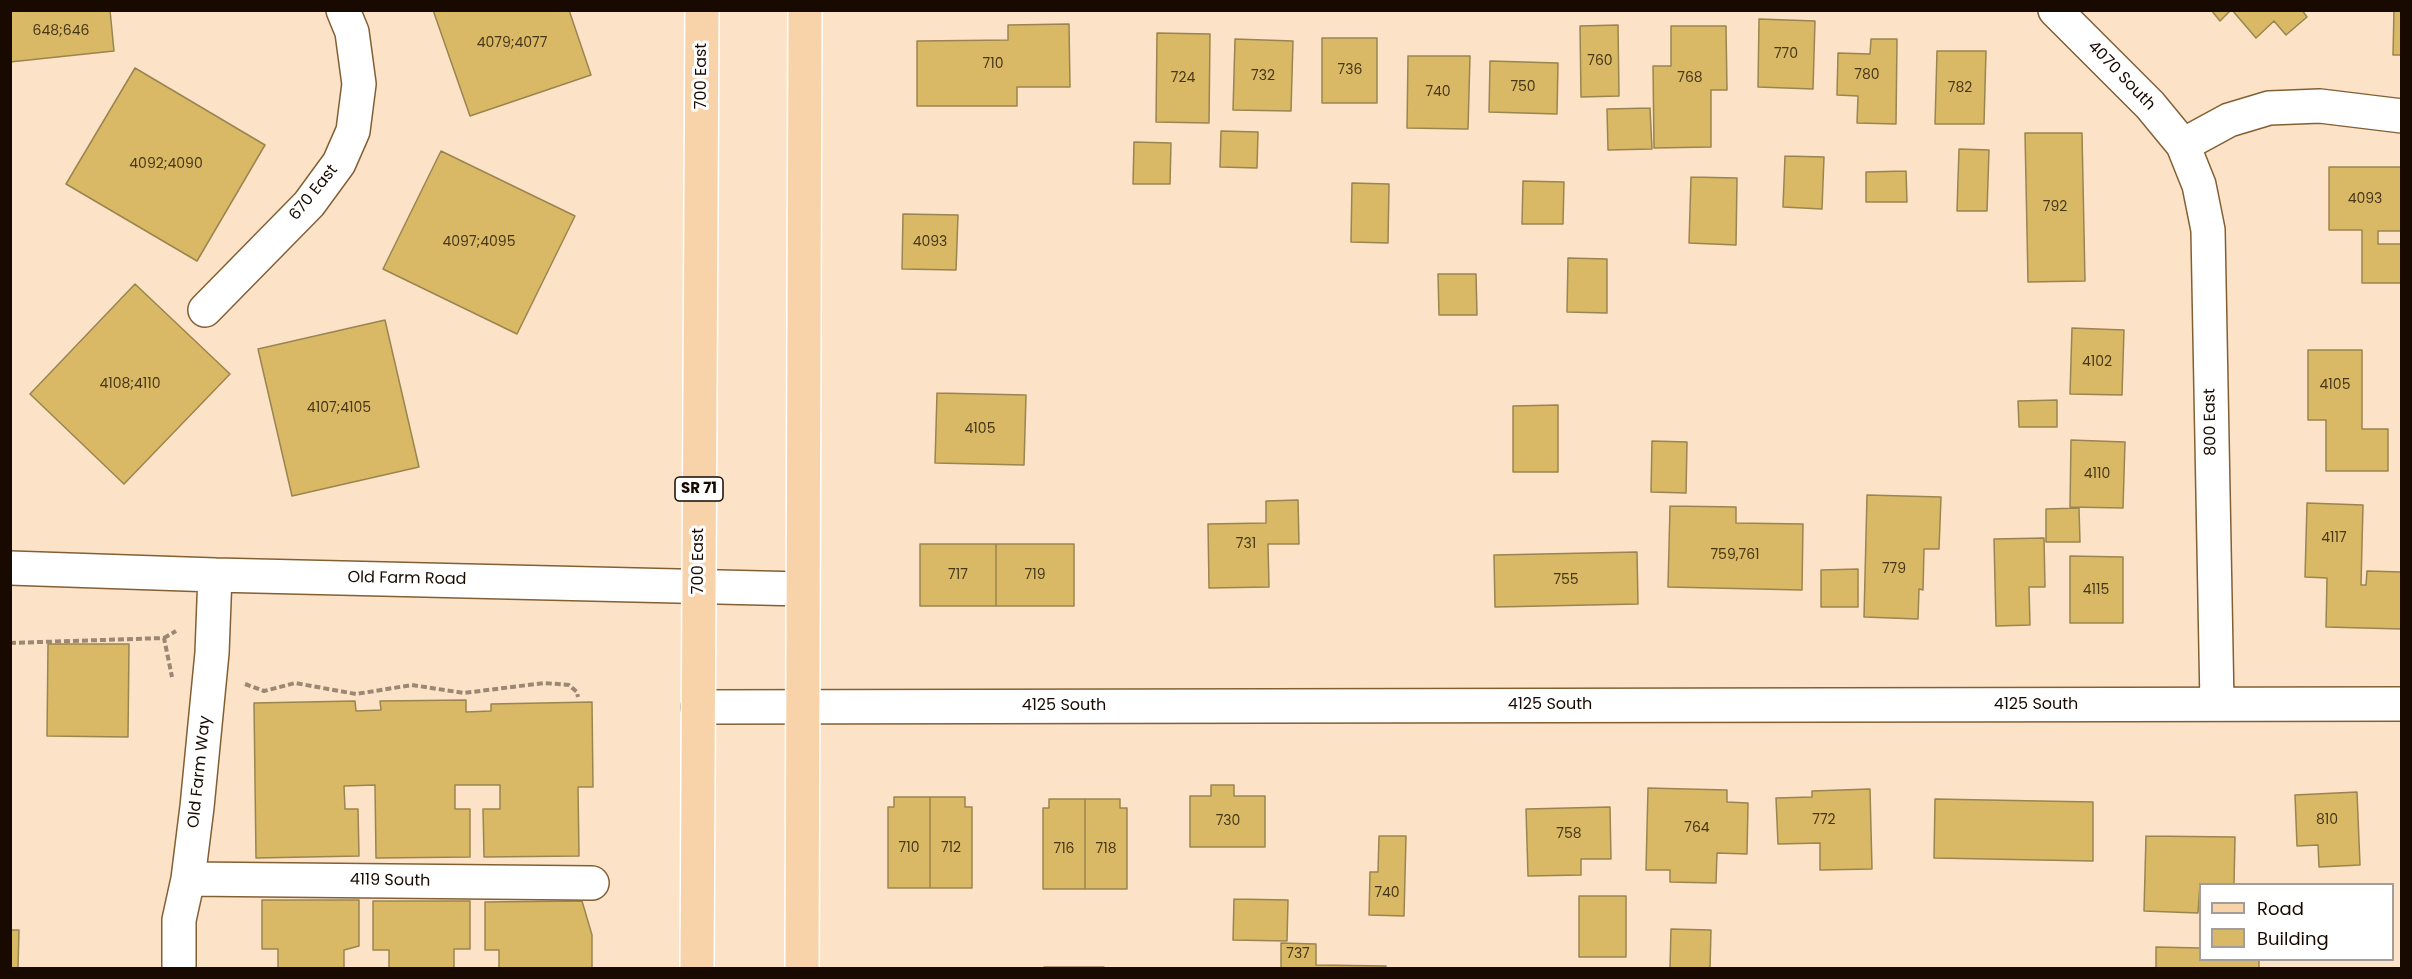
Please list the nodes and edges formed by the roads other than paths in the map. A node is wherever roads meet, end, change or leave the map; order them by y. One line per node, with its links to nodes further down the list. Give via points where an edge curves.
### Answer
1 (343, 10): 7 (street, 670 East, via 352,32 359,84 353,131 339,163 309,204)
2 (702, 10): 10 (main road, 700 East / SR 71)
3 (805, 10): 11 (main road)
4 (2055, 10): 6 (street, 4070 South, via 2141,96)
5 (2402, 116): 6 (street, via 2320,105 2269,108 2229,120)
6 (2183, 145): 12 (street, 800 East, via 2199,185 2208,230)
7 (206, 310)
8 (10, 568): 9 (street, Old Farm Road)
9 (214, 575): 10 (street, Old Farm Road); 16 (street, Old Farm Way, via 212,653)
10 (699, 588): 11 (street, Old Farm Road); 14 (main road, 700 East / SR 71)
11 (803, 589): 15 (main road)
12 (2217, 704): 13 (street, 4125 South); 15 (street, 4125 South)
13 (2402, 704)
14 (698, 707): 15 (street, 4125 South); 19 (main road, 700 East / SR 71)
15 (803, 707): 20 (main road)
16 (188, 879): 17 (street, 4119 South); 18 (street, Old Farm Way, via 179,920)
17 (592, 883)
18 (179, 969)
19 (697, 969)
20 (802, 969)

